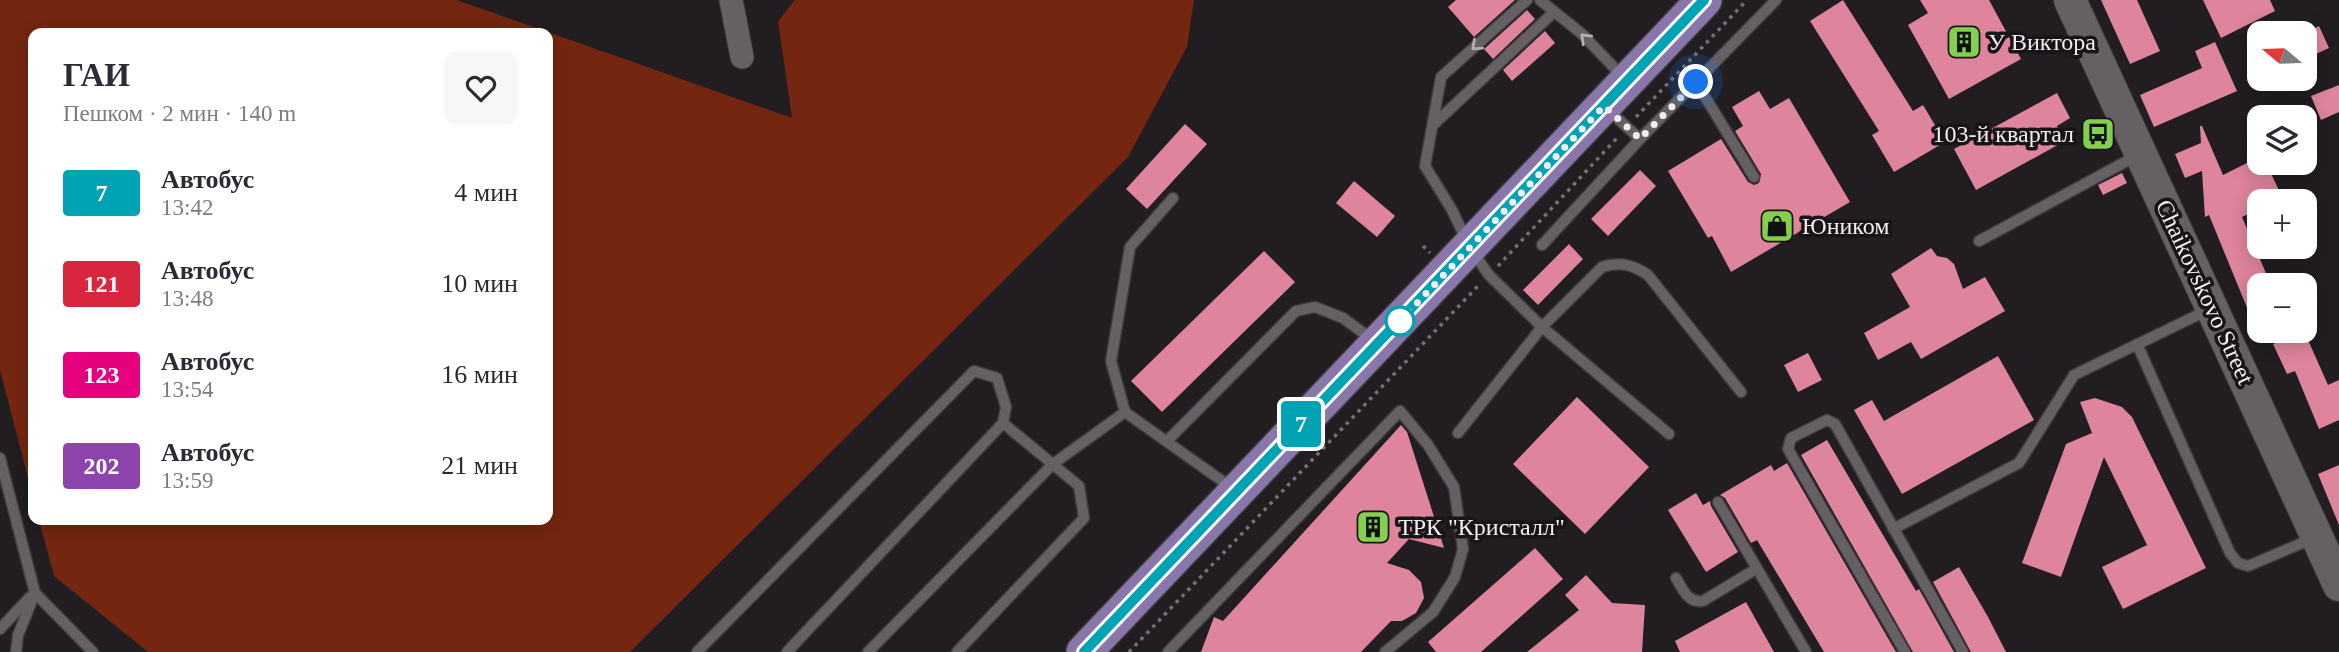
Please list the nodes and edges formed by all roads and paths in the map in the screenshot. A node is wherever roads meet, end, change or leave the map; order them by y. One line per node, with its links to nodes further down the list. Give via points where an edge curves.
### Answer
1 (731, 0): 9 (street)
2 (1527, 0): 13 (lane, one-way to 13, via 1441,77)
3 (1539, 0): 8 (lane)
4 (1704, 0): 10 (main road)
5 (1747, 0): 12 (path)
6 (1776, 0): 11 (lane)
7 (2070, 0): 15 (main road, Chaikovskovo Street)
8 (1554, 12): 10 (lane, one-way to 8); 13 (lane)
9 (742, 57)
10 (1627, 81): 12 (main road)
11 (1696, 82): 14 (lane); 16 (lane)
12 (1615, 117): 14 (lane); 20 (main road); 20 (path)
13 (1433, 125): 20 (lane, via 1425,166)
14 (1640, 139): 19 (lane)
15 (2140, 154): 18 (lane); 21 (main road, Chaikovskovo Street)
16 (1754, 177)
17 (1173, 198): 26 (lane, via 1130,247 1111,361)
18 (1979, 241)
19 (1542, 244)
20 (1480, 261): 22 (lane); 23 (main road); 49 (path)
21 (2213, 308): 24 (lane); 36 (main road, Chaikovskovo Street)
22 (1542, 327): 25 (lane, via 1602,267 1636,267 1648,275); 28 (lane); 29 (lane)
23 (1378, 344): 30 (lane, via 1343,318 1315,307 1296,311); 33 (main road)
24 (2137, 344): 35 (lane, via 2074,375 2019,463); 36 (lane, via 2238,563 2248,566)
25 (1741, 392)
26 (1125, 412): 30 (lane); 32 (lane)
27 (1003, 423): 32 (lane); 44 (lane, via 1006,407 997,378 974,371); 45 (lane)
28 (1458, 433)
29 (1669, 434)
30 (1167, 441): 33 (lane)
31 (0, 458): 40 (lane)
32 (1053, 464): 46 (lane); 47 (lane, via 1079,486 1084,519)
33 (1237, 492): 48 (main road)
34 (1718, 502): 37 (lane)
35 (1894, 529): 53 (lane, via 1835,424 1827,420 1791,438 1788,449); 54 (lane)
36 (2317, 537): 39 (main road, Chaikovskovo Street)
37 (1756, 569): 38 (lane, via 1696,602); 52 (lane)
38 (1676, 578)
39 (2339, 585)
40 (35, 593): 41 (lane); 42 (lane); 43 (lane)
41 (0, 629)
42 (16, 652)
43 (93, 652)
44 (697, 652)
45 (787, 652)
46 (868, 652)
47 (957, 652)
48 (1084, 652)
49 (1129, 652)
50 (1168, 652): 51 (lane, via 1400,411 1454,487 1463,549 1455,577 1433,612)
51 (1385, 652)
52 (1806, 652)
53 (1905, 652)
54 (1963, 652)

